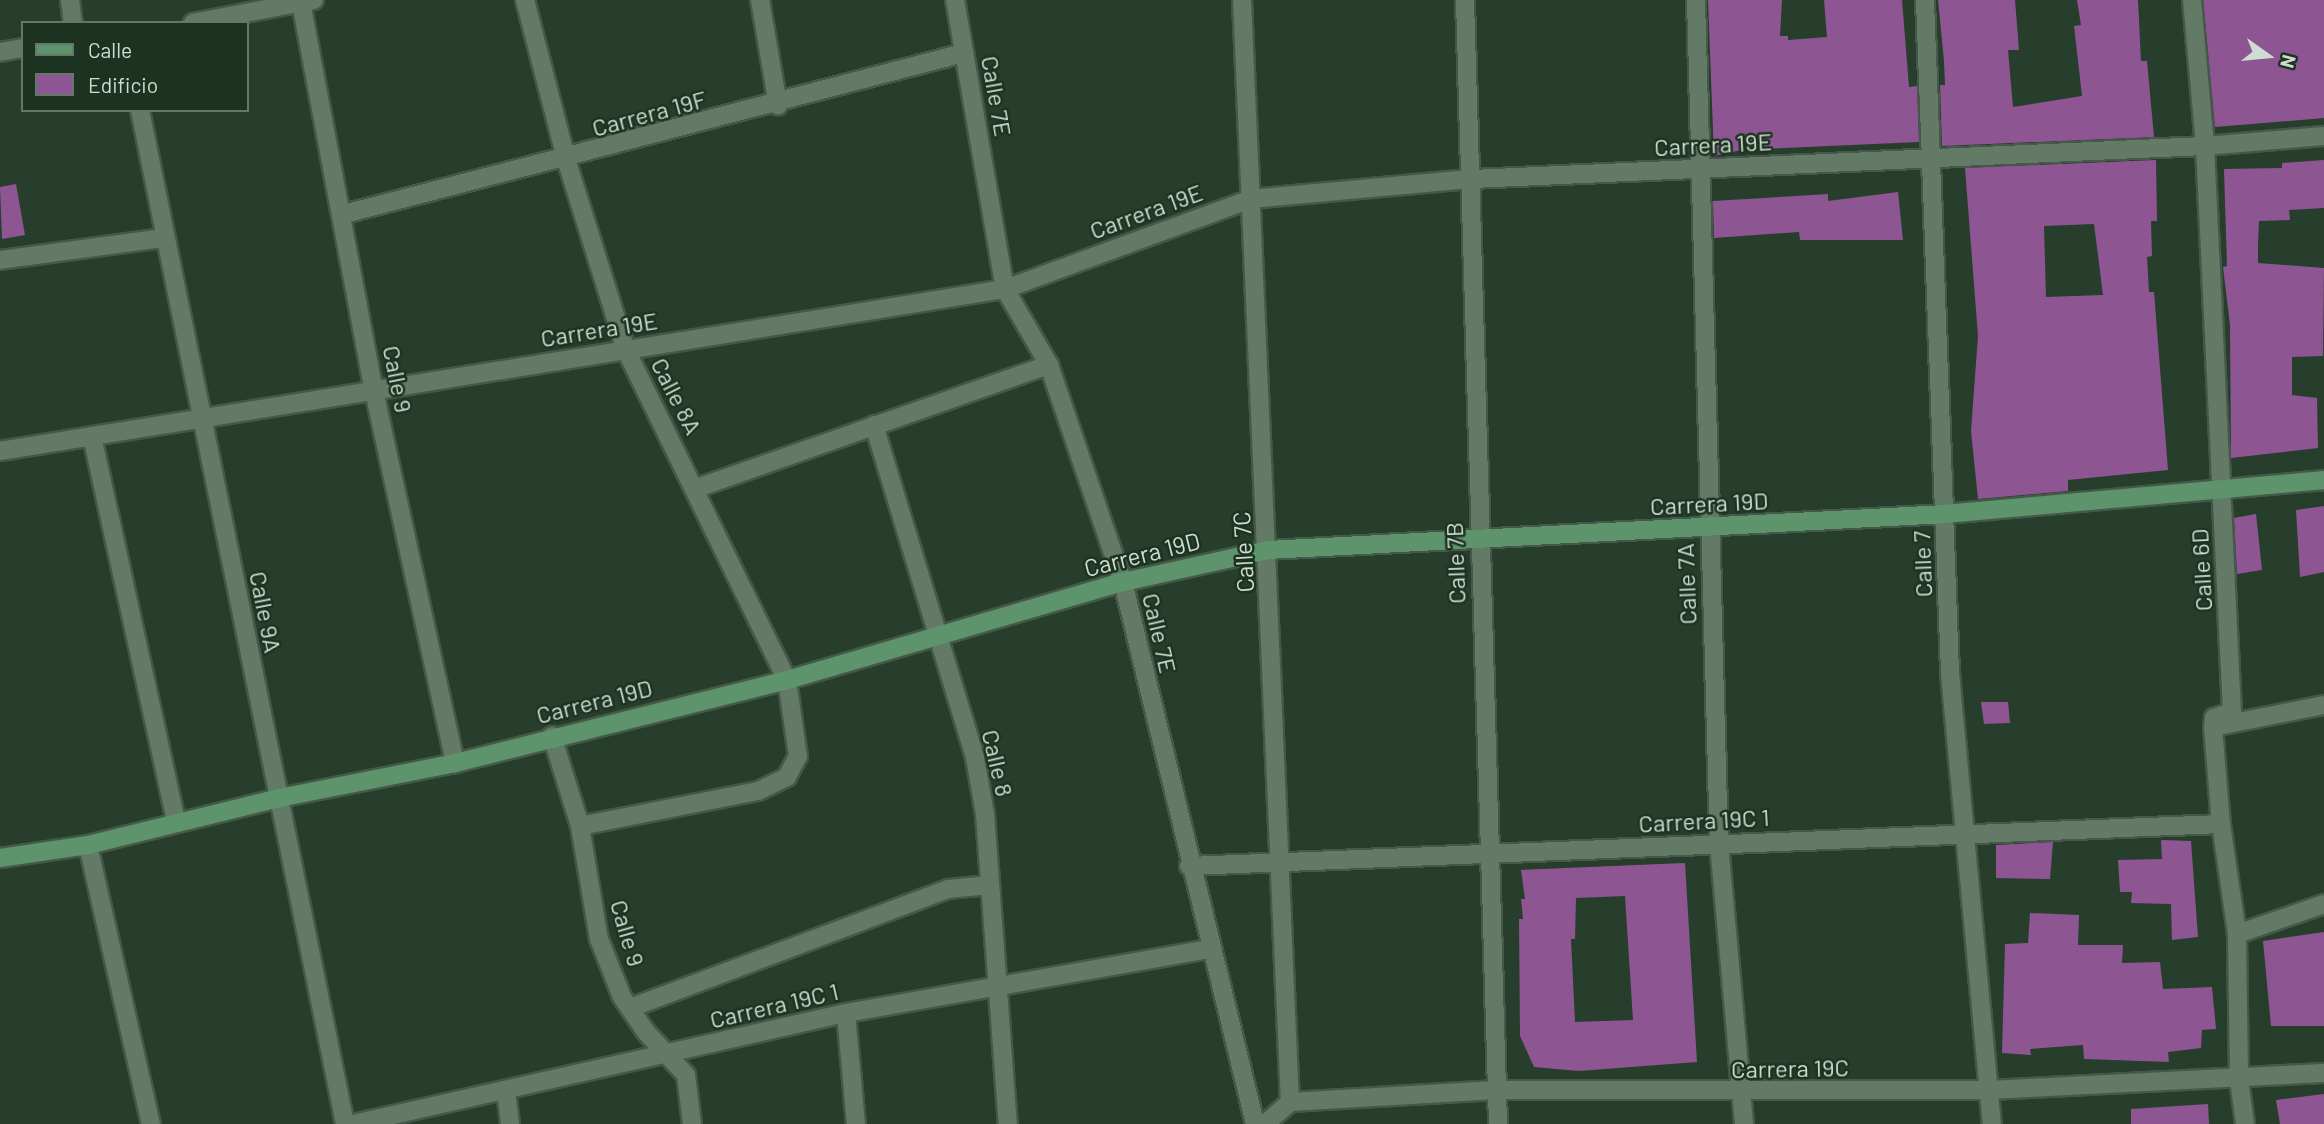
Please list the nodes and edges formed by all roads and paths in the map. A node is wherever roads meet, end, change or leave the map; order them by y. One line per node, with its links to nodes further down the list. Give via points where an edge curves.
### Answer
1 (70, 0): 12 (street)
2 (525, 0): 22 (street, Calle 8A)
3 (760, 0): 17 (street)
4 (956, 0): 16 (street, Calle 7E)
5 (1242, 0): 25 (street, Calle 7C)
6 (1465, 0): 24 (street, Calle 7B)
7 (1696, 0): 23 (street, Calle 7A)
8 (1925, 0): 21 (street, Calle 7)
9 (2192, 0): 20 (street, Calle 6D)
10 (308, 1): 11 (street); 26 (street, Calle 9)
11 (241, 6): 13 (street)
12 (72, 21)
13 (199, 21)
14 (21, 48): 15 (street)
15 (0, 52)
16 (964, 52): 17 (street, Carrera 19F); 29 (street, Calle 7E)
17 (778, 105): 22 (street, Carrera 19F)
18 (140, 112): 27 (street, Calle 9A)
19 (2324, 136): 20 (street, Carrera 19E)
20 (2205, 146): 21 (street, Carrera 19E); 39 (street, Calle 6D)
21 (1934, 157): 23 (street, Carrera 19E); 40 (street, Calle 7)
22 (566, 159): 26 (street, Carrera 19F); 30 (street, Calle 8A)
23 (1704, 170): 24 (street, Carrera 19E); 41 (street, Calle 7A)
24 (1472, 179): 25 (street, Carrera 19E); 42 (street, Calle 7B)
25 (1251, 199): 29 (street, Carrera 19E); 43 (street, Calle 7C)
26 (344, 214): 32 (street, Calle 9)
27 (163, 238): 28 (street); 33 (street, Calle 9A)
28 (0, 260)
29 (1005, 289): 30 (street, Carrera 19E); 31 (street, Calle 7E)
30 (626, 350): 32 (street, Carrera 19E); 38 (street, Calle 8A)
31 (1049, 365): 34 (street); 44 (street, Calle 7E)
32 (374, 391): 33 (street, Carrera 19E); 50 (street, Calle 9)
33 (202, 417): 35 (street, Carrera 19E); 51 (street, Calle 9A)
34 (874, 425): 38 (street); 45 (street, Calle 8)
35 (92, 436): 36 (street, Carrera 19E); 52 (street)
36 (0, 451)
37 (2324, 480): 39 (street, Carrera 19D)
38 (697, 488): 46 (street, Calle 8A)
39 (2222, 488): 40 (street, Carrera 19D); 48 (street, Calle 6D, via 2232,712 2214,718)
40 (1945, 514): 41 (street, Carrera 19D); 55 (street, Calle 7, via 1950,673)
41 (1708, 527): 42 (street, Carrera 19D); 56 (street, Calle 7A)
42 (1478, 540): 43 (street, Carrera 19D); 58 (street, Calle 7B)
43 (1268, 550): 44 (street, Carrera 19D); 60 (street, Calle 7C)
44 (1123, 582): 45 (street, Carrera 19D); 61 (street, Calle 7E)
45 (936, 636): 46 (street, Carrera 19D); 62 (street, Calle 8, via 975,758)
46 (787, 680): 49 (street, Carrera 19D); 54 (street, Calle 8A, via 798,756 787,778 758,791)
47 (2324, 705): 48 (street)
48 (2213, 727): 53 (street)
49 (552, 736): 50 (street, Carrera 19D); 54 (street, Calle 9)
50 (455, 762): 51 (street, Carrera 19D)
51 (279, 797): 52 (street, Carrera 19D); 78 (street, Calle 9A)
52 (176, 822): 57 (street, Carrera 19D)
53 (2221, 824): 55 (street, Carrera 19C 1); 64 (street)
54 (580, 826): 67 (street, Calle 9, via 598,939)
55 (1965, 834): 56 (street, Carrera 19C 1); 73 (street, Calle 7)
56 (1719, 843): 58 (street, Carrera 19C 1); 75 (street, Calle 7A)
57 (88, 845): 59 (street, Carrera 19D); 77 (street)
58 (1489, 856): 60 (street, Carrera 19C 1); 72 (street, Calle 7B)
59 (0, 858)
60 (1283, 860): 61 (street, Carrera 19C 1); 76 (street, Calle 7C)
61 (1189, 866): 65 (street, Calle 7E)
62 (990, 885): 66 (street, Calle 8); 67 (street, via 948,889)
63 (2324, 904): 64 (street)
64 (2237, 934): 71 (street)
65 (1209, 949): 66 (street, Carrera 19C 1); 84 (street, Calle 7E)
66 (999, 985): 68 (street, Carrera 19C 1); 83 (street, Calle 8)
67 (630, 1008): 69 (street, Calle 9)
68 (846, 1013): 69 (street, Carrera 19C 1); 82 (street)
69 (666, 1055): 74 (street, Carrera 19C 1); 81 (street, Calle 9, via 686,1075)
70 (2324, 1073): 71 (street, Carrera 19C)
71 (2239, 1080): 73 (street, Carrera 19C); 89 (street)
72 (1497, 1090): 75 (street, Carrera 19C); 76 (street, Carrera 19C); 86 (street, Calle 7B)
73 (1989, 1090): 75 (street, Carrera 19C); 88 (street, Calle 7)
74 (506, 1091): 79 (street, Carrera 19C 1); 80 (street)
75 (1739, 1093): 87 (street, Calle 7A)
76 (1290, 1102): 85 (street)
77 (150, 1124)
78 (345, 1124)
79 (353, 1124)
80 (510, 1124)
81 (692, 1124)
82 (856, 1124)
83 (1008, 1124)
84 (1255, 1124)
85 (1265, 1124)
86 (1498, 1124)
87 (1744, 1124)
88 (1992, 1124)
89 (2245, 1124)

